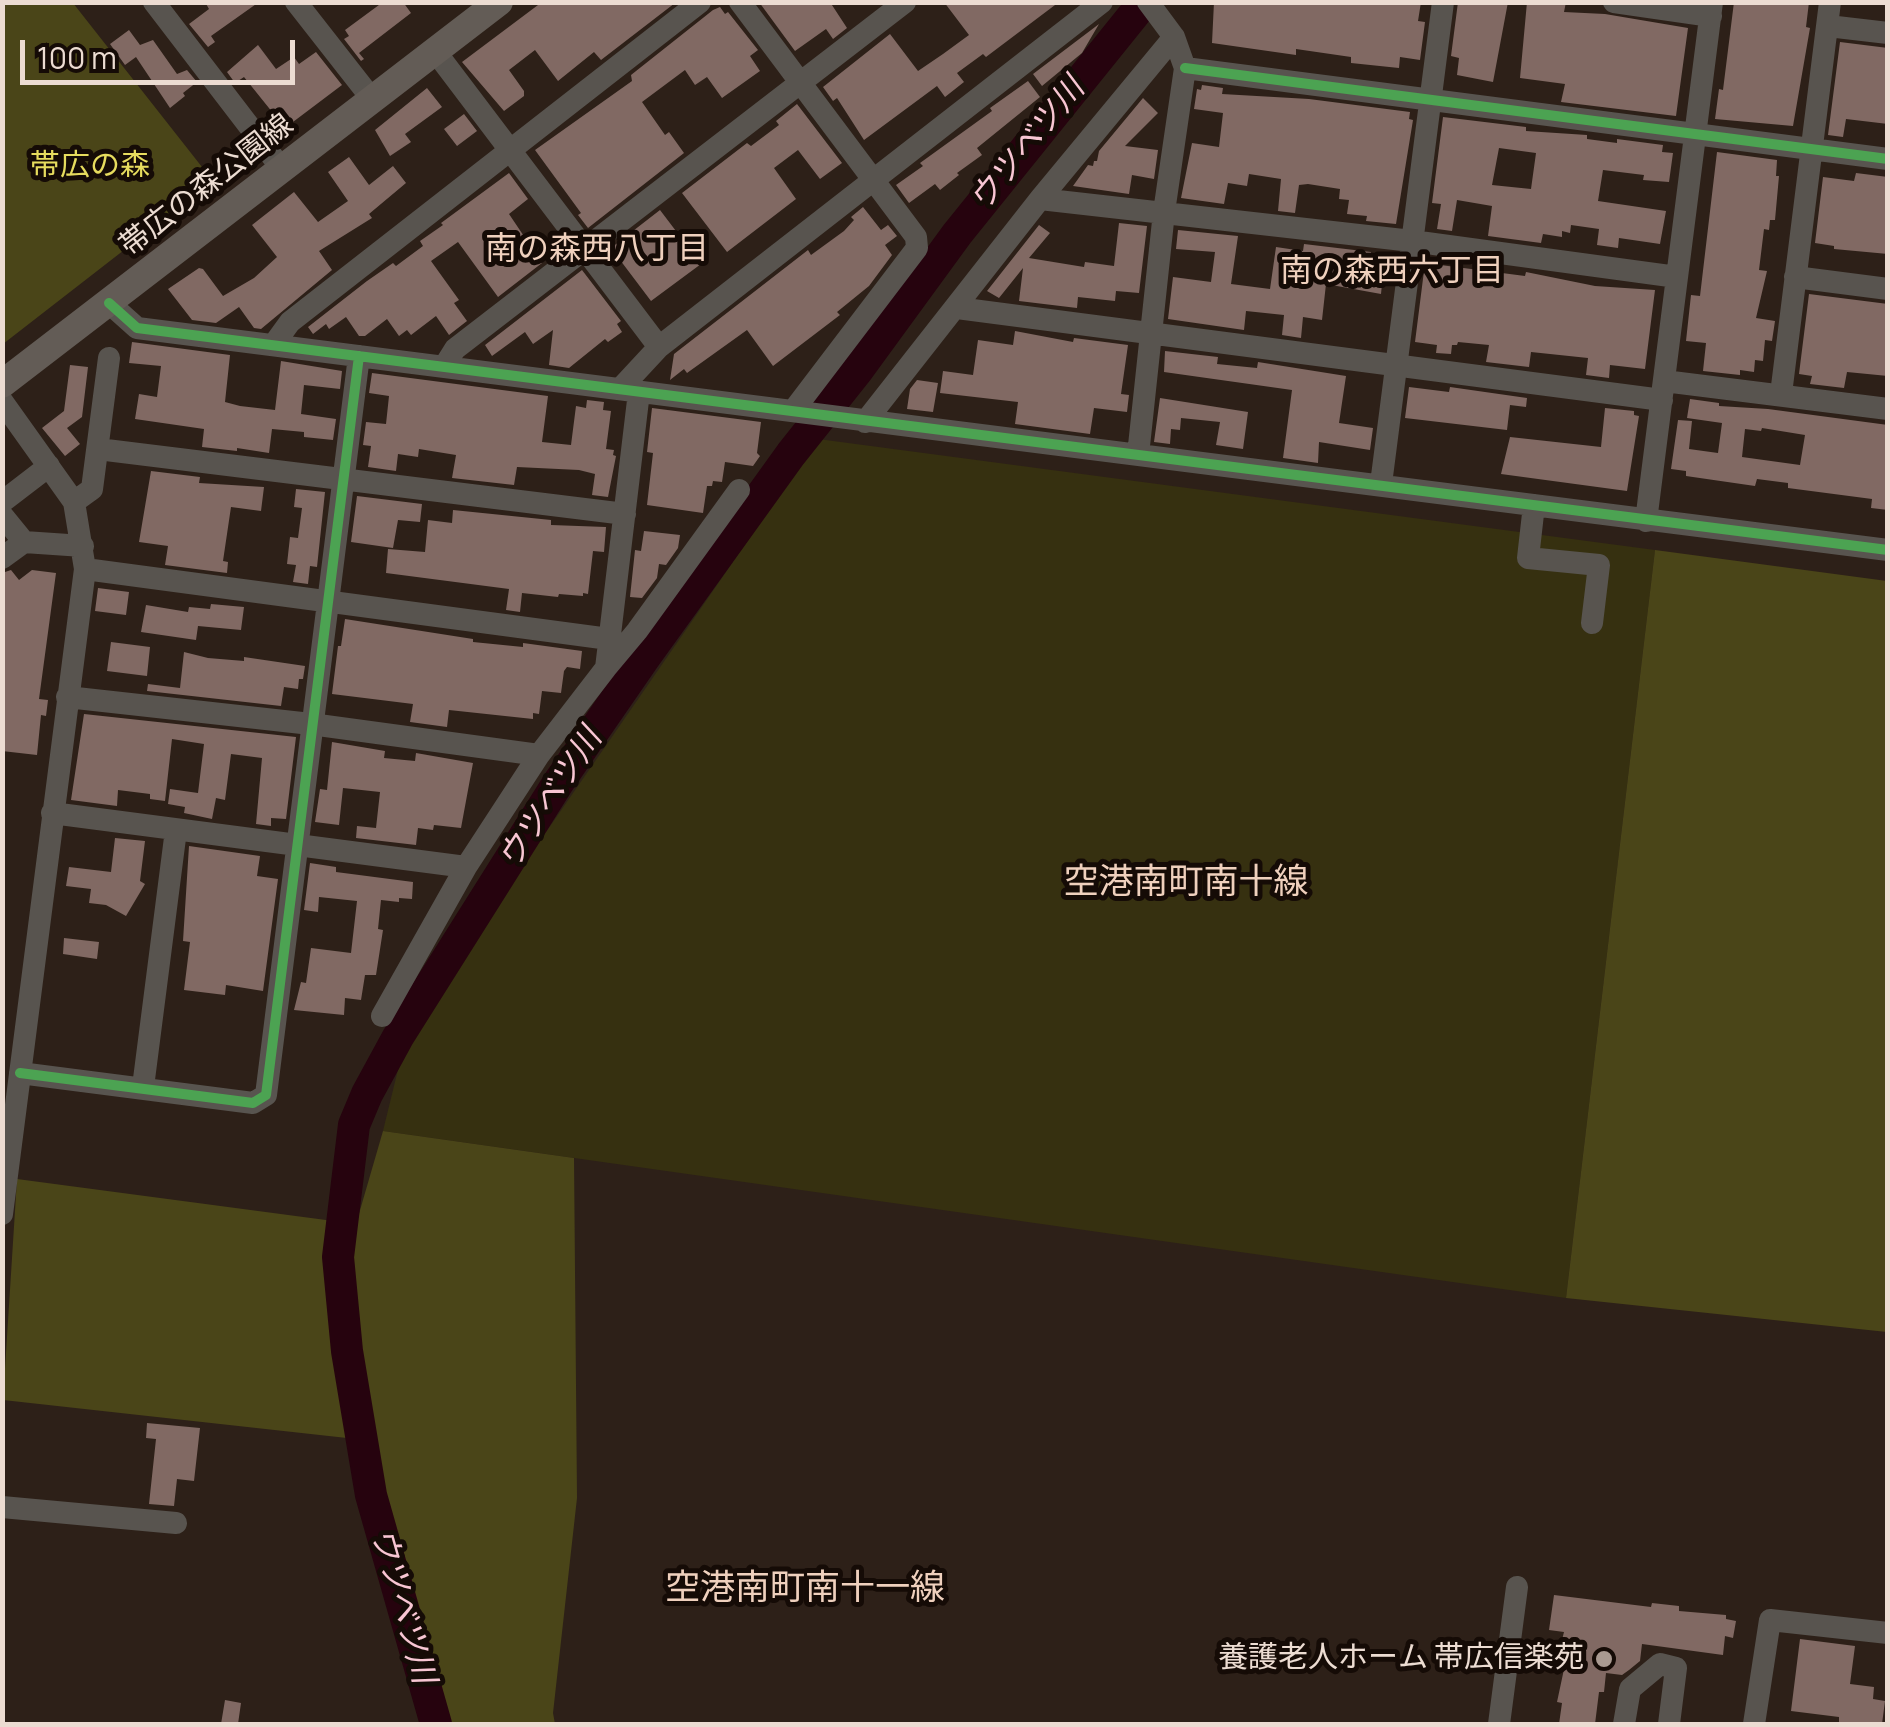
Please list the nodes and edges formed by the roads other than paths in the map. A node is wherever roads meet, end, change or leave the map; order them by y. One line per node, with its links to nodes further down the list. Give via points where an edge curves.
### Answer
1 (154, 2): 24 (street)
2 (296, 2): 18 (street)
3 (499, 2): 15 (main road, 帯広の森公園線)
4 (700, 2): 22 (street)
5 (740, 2): 17 (street)
6 (905, 2): 17 (street)
7 (1102, 2): 25 (street)
8 (1148, 2): 13 (street)
9 (1443, 2): 19 (street)
10 (1614, 2): 11 (street)
11 (1712, 9): 20 (street)
12 (1829, 14): 14 (street); 21 (street)
13 (1169, 30): 16 (street); 26 (street)
14 (1888, 34)
15 (435, 51): 18 (main road, 帯広の森公園線); 22 (street)
16 (1186, 68): 19 (street); 27 (street)
17 (801, 82): 25 (street); 29 (street)
18 (372, 99): 24 (main road, 帯広の森公園線)
19 (1431, 101): 20 (street); 28 (street)
20 (1696, 135): 21 (street); 30 (street)
21 (1811, 150): 23 (street); 31 (street)
22 (512, 152): 29 (street); 36 (street, via 290,322)
23 (1888, 159)
24 (282, 169): 33 (main road, 帯広の森公園線)
25 (873, 181): 37 (street); 48 (street, via 916,237 917,248)
26 (1040, 199): 27 (street); 34 (street)
27 (1164, 212): 28 (street); 35 (street)
28 (1412, 242): 30 (street); 41 (street)
29 (586, 248): 37 (street); 40 (street, via 455,349)
30 (1677, 277): 44 (street)
31 (1795, 277): 32 (street); 45 (street)
32 (1888, 288)
33 (109, 303): 36 (street, via 137,328); 42 (main road, 帯広の森公園線)
34 (957, 308): 35 (street); 49 (street)
35 (1152, 334): 41 (street); 51 (street)
36 (274, 344): 38 (street)
37 (659, 347): 43 (street)
38 (359, 356): 40 (street); 53 (street)
39 (110, 358): 50 (street)
40 (446, 365): 43 (street)
41 (1395, 367): 44 (street); 54 (street)
42 (2, 384)
43 (629, 390): 48 (street); 60 (street)
44 (1663, 391): 45 (street); 61 (street)
45 (1782, 394): 47 (street)
46 (2, 401): 52 (street)
47 (1888, 409)
48 (798, 412): 49 (street)
49 (854, 420): 51 (street)
50 (98, 449): 53 (street); 57 (street, via 92,489)
51 (1138, 455): 54 (street)
52 (50, 466): 56 (street); 57 (street)
53 (344, 480): 60 (street); 66 (street)
54 (1381, 484): 58 (street)
55 (739, 490): 69 (street)
56 (2, 502)
57 (74, 502): 65 (street)
58 (1534, 505): 61 (street); 67 (street, via 1528,558 1599,564)
59 (2, 514): 62 (street)
60 (624, 514): 68 (street)
61 (1646, 521): 63 (street)
62 (24, 542): 64 (street); 65 (street)
63 (1888, 550)
64 (2, 558)
65 (84, 558): 66 (street); 70 (street)
66 (326, 603): 68 (street); 71 (street)
67 (1592, 623)
68 (610, 638): 69 (street)
69 (606, 668): 72 (street)
70 (67, 697): 71 (street); 73 (street)
71 (311, 724): 72 (street); 75 (street)
72 (539, 754): 76 (street)
73 (52, 813): 74 (street); 78 (street)
74 (176, 830): 75 (street); 79 (street)
75 (296, 844): 76 (street); 79 (street, via 266,1095 253,1103)
76 (466, 867): 77 (street)
77 (382, 1016)
78 (20, 1073): 79 (street); 80 (street)
79 (143, 1088)
80 (2, 1214)
81 (2, 1506): 82 (street)
82 (176, 1523)
83 (1516, 1587): 85 (street)
84 (1888, 1632): 88 (street, via 1770,1620)
85 (1498, 1724)
86 (1624, 1724): 87 (street, via 1630,1689 1660,1664 1676,1668)
87 (1669, 1724)
88 (1754, 1724)

